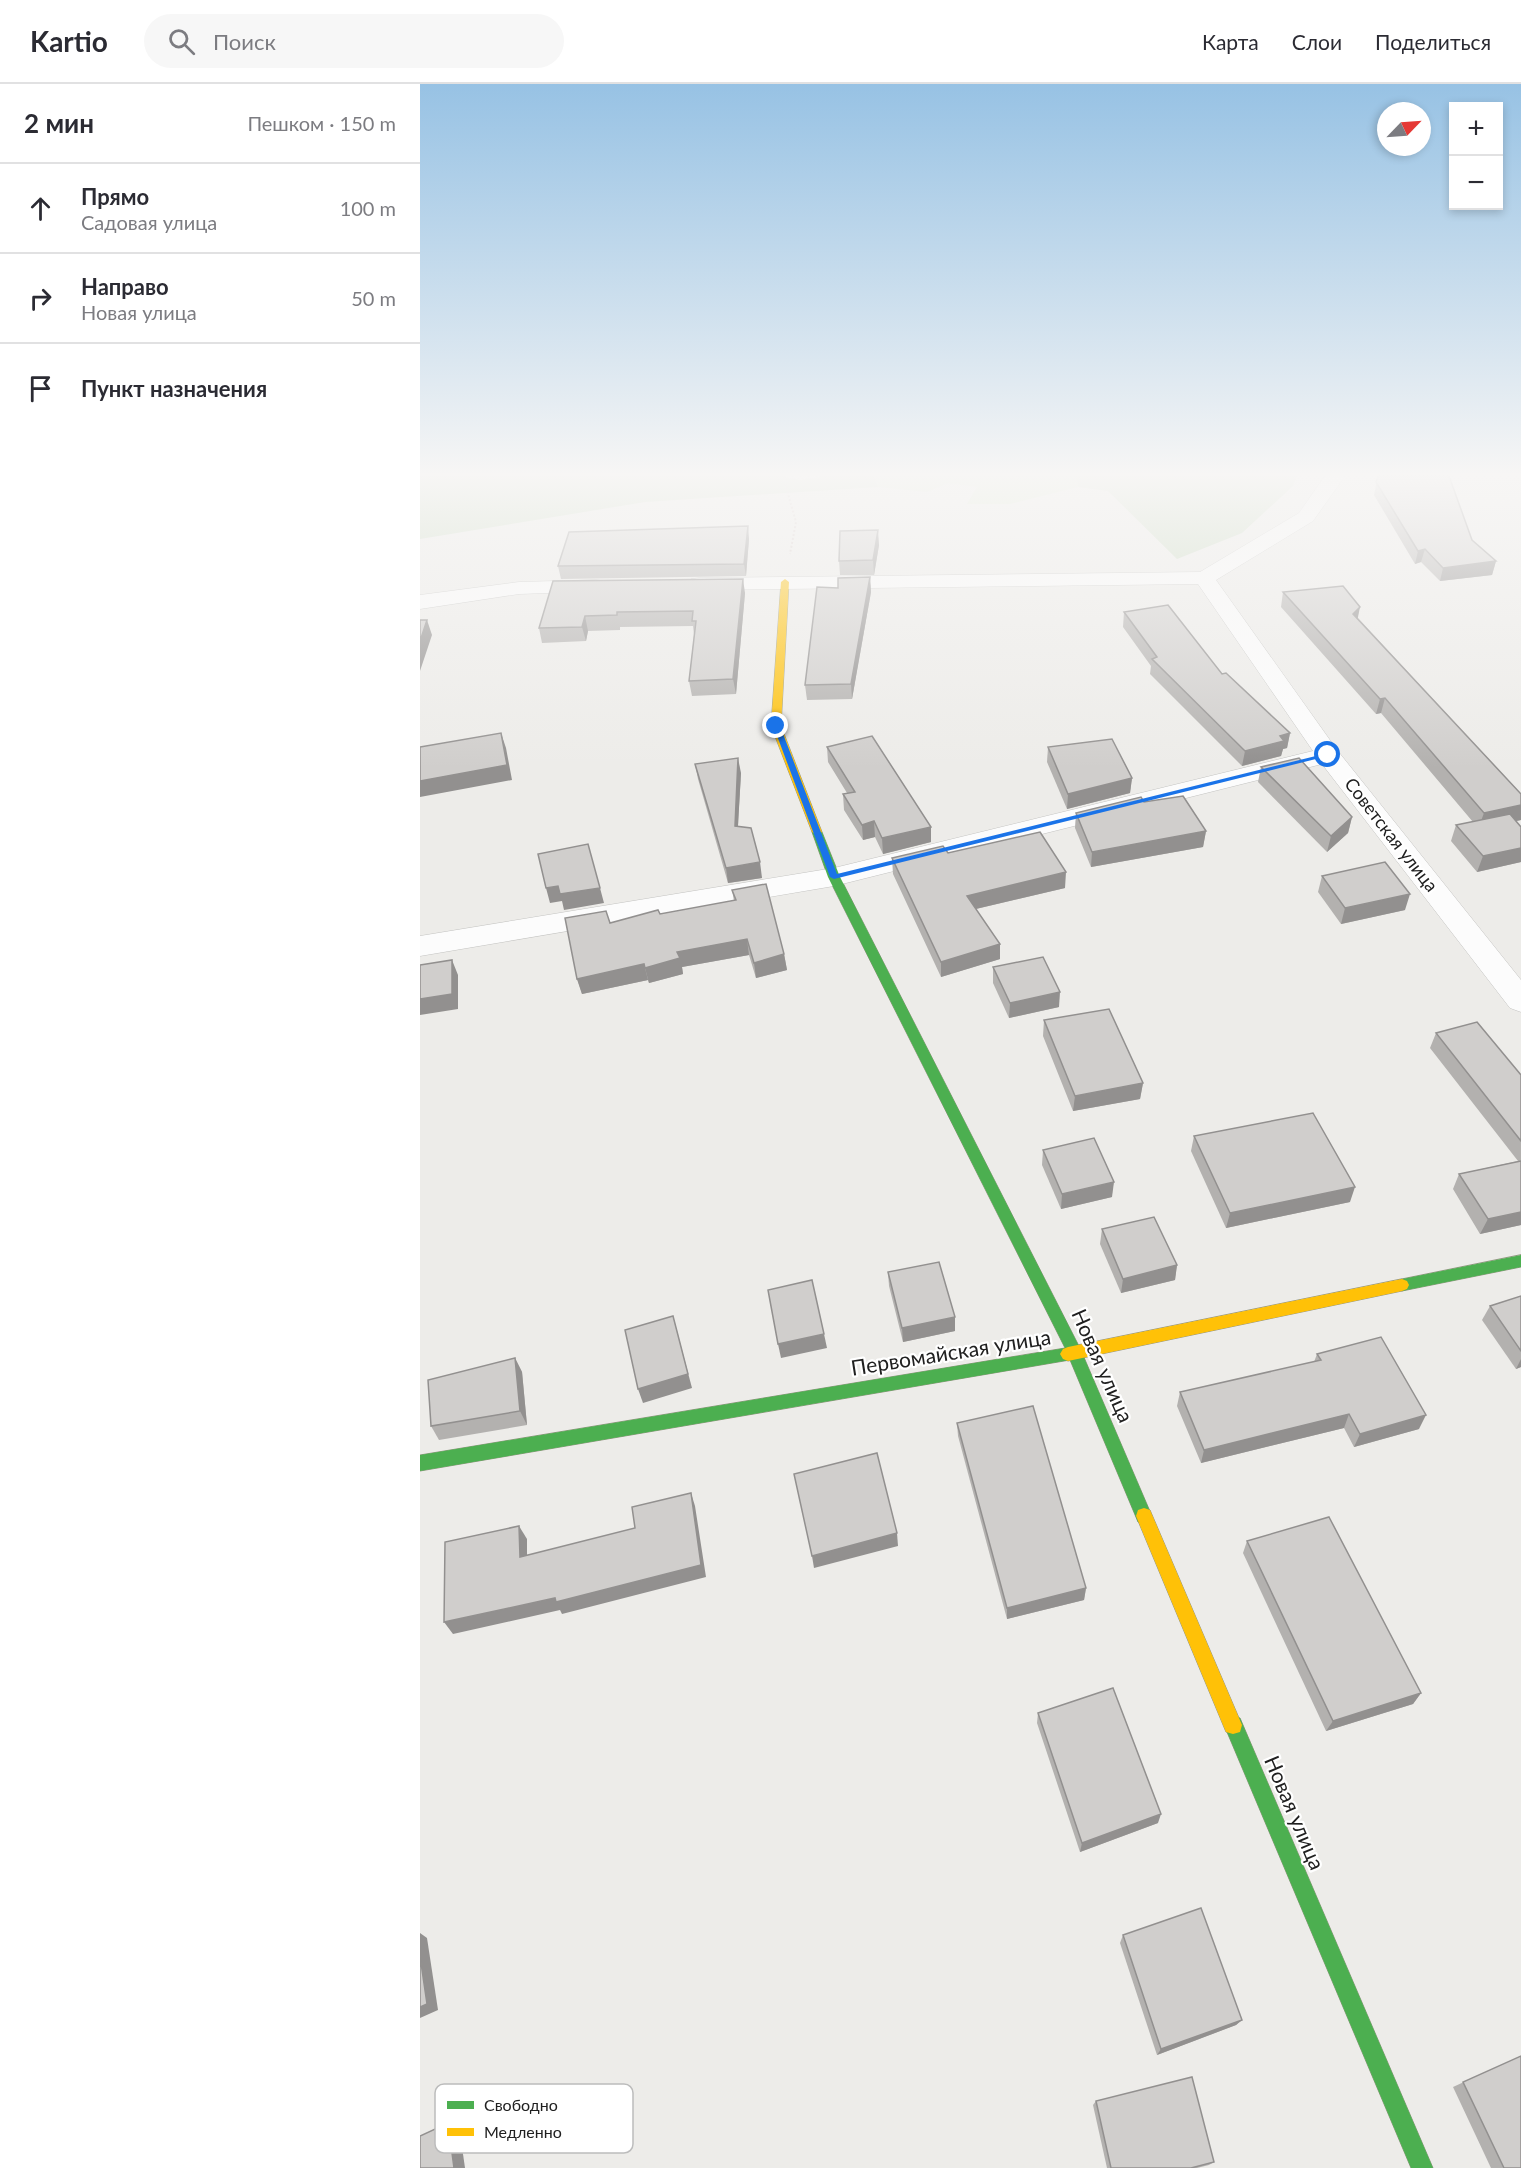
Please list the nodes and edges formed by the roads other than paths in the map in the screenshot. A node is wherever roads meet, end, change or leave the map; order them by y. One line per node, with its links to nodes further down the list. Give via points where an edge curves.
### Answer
1 (1212, 573): 2 (street)
2 (1204, 578): 3 (street); 7 (street, Советская улица)
3 (785, 582): 4 (street); 8 (street, Новая улица, via 776,726)
4 (681, 584)
5 (611, 586): 6 (street, via 519,588)
6 (420, 602)
7 (1328, 755): 8 (street); 10 (street, Советская улица)
8 (834, 877): 9 (street); 12 (street, Новая улица)
9 (420, 946)
10 (1521, 1001)
11 (1521, 1261): 12 (street, Первомайская улица)
12 (1075, 1353): 13 (street, Первомайская улица); 14 (street, Новая улица)
13 (420, 1463)
14 (1422, 2168)

